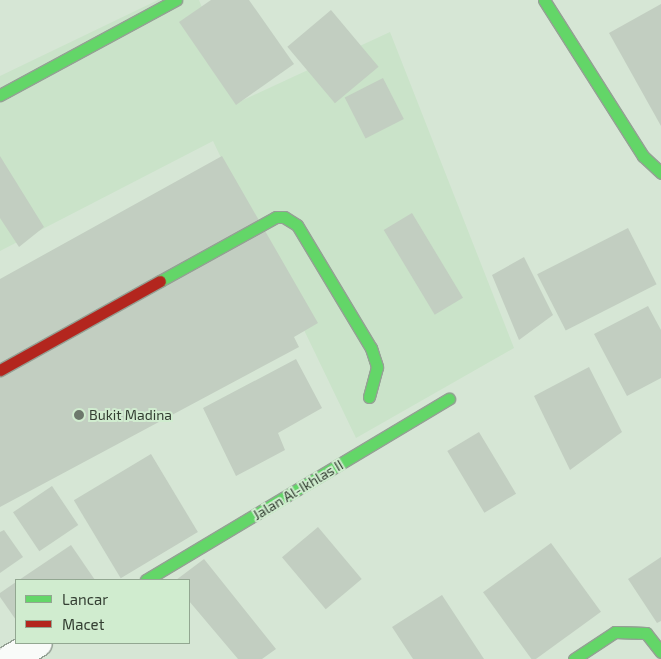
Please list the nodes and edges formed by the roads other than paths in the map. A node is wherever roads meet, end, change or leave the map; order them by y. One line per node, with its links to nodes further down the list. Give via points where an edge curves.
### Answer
1 (176, 0): 3 (street)
2 (544, 0): 4 (street, via 643,156)
3 (0, 95)
4 (661, 173)
5 (0, 370): 6 (street, via 276,217 284,217 304,236 371,348 377,367)
6 (369, 397)
7 (448, 399): 8 (street, Jalan Al-Ikhlas II)
8 (148, 579)
9 (36, 644): 11 (street)
10 (661, 652): 12 (street, via 646,633 634,630 615,632)
11 (10, 659)
12 (574, 659)

